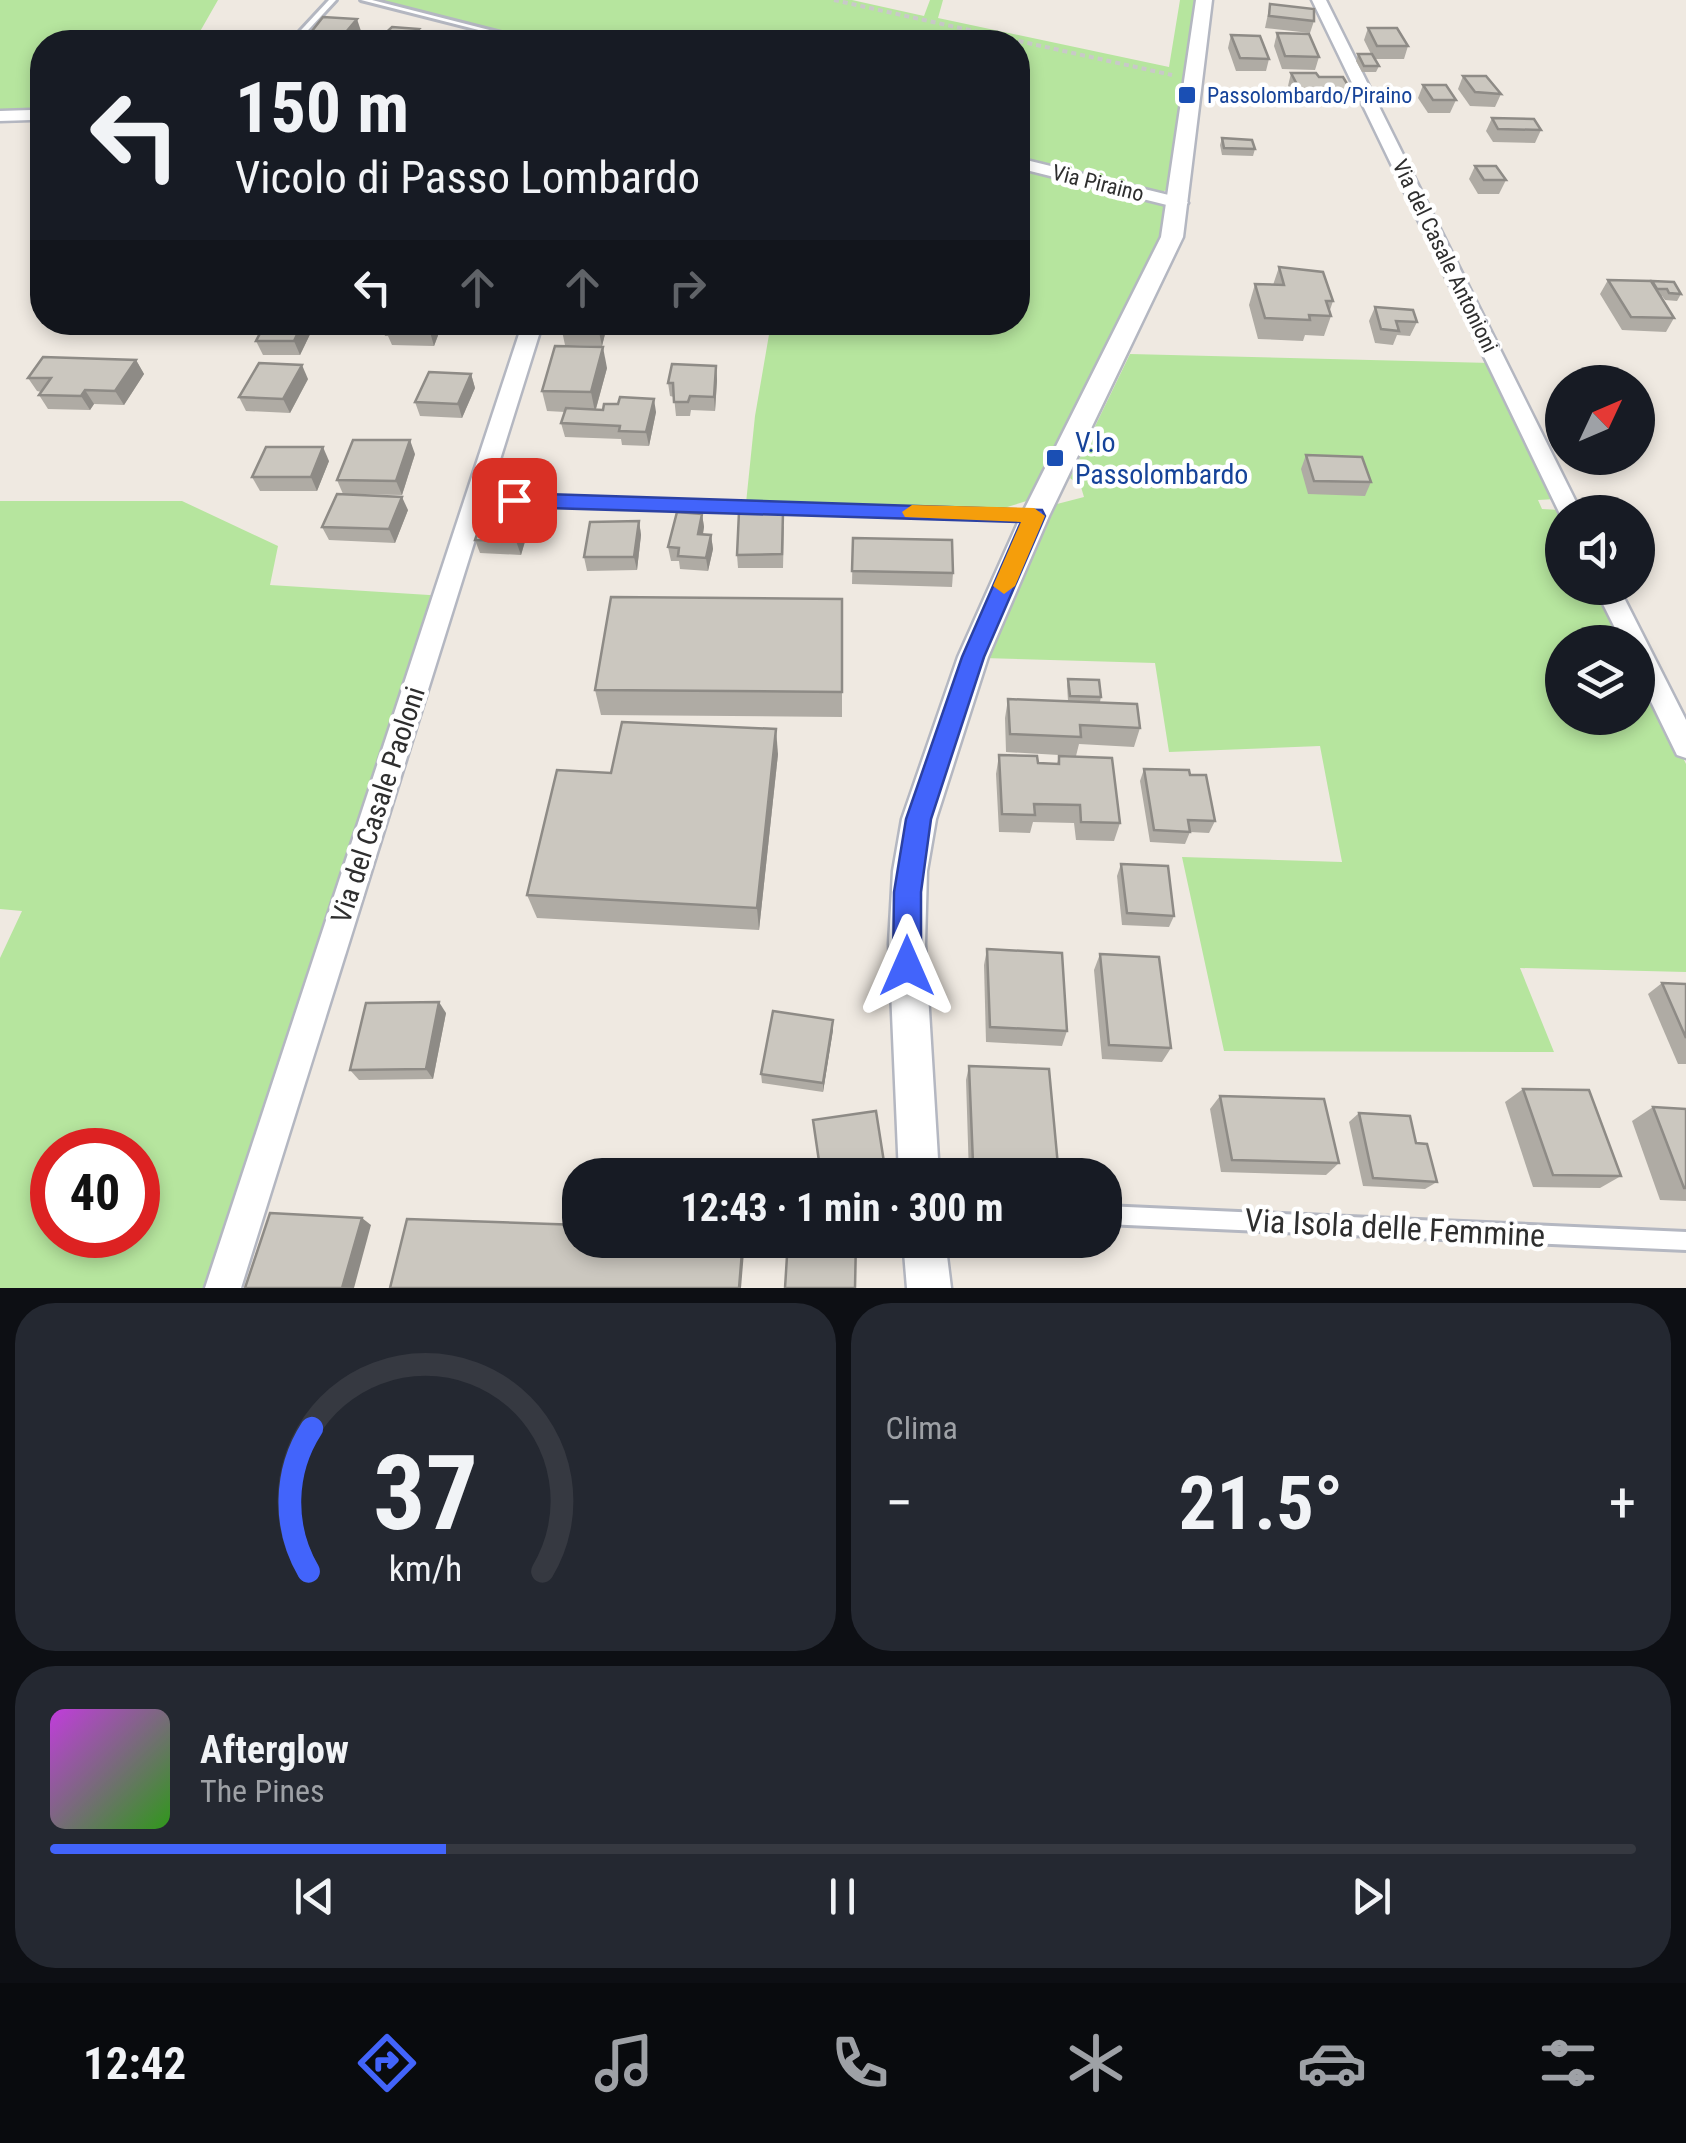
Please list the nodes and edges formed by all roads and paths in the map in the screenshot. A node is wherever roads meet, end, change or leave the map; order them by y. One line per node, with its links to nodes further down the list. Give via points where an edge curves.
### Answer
1 (333, 0): 6 (lane)
2 (364, 0): 7 (lane)
3 (834, 0): 8 (path)
4 (1204, 0): 10 (street)
5 (1319, 0): 16 (street, Via del Casale Antonioni)
6 (304, 30)
7 (485, 30)
8 (970, 30)
9 (1030, 43): 10 (path)
10 (1196, 80): 14 (street)
11 (30, 115): 12 (street)
12 (0, 116)
13 (1030, 166): 14 (street, Via Piraino)
14 (1179, 202): 18 (street, via 1162,262)
15 (529, 335): 17 (street, Via del Casale Paoloni)
16 (1562, 495)
17 (476, 499): 18 (lane); 25 (street, Via del Casale Paoloni)
18 (1034, 516): 21 (street, via 973,657 912,853 907,966)
19 (1655, 684): 20 (street)
20 (1686, 747)
21 (918, 1158)
22 (1122, 1216): 23 (lane, Via Isola delle Femmine)
23 (1686, 1242)
24 (926, 1258): 26 (street)
25 (224, 1288)
26 (930, 1288)

